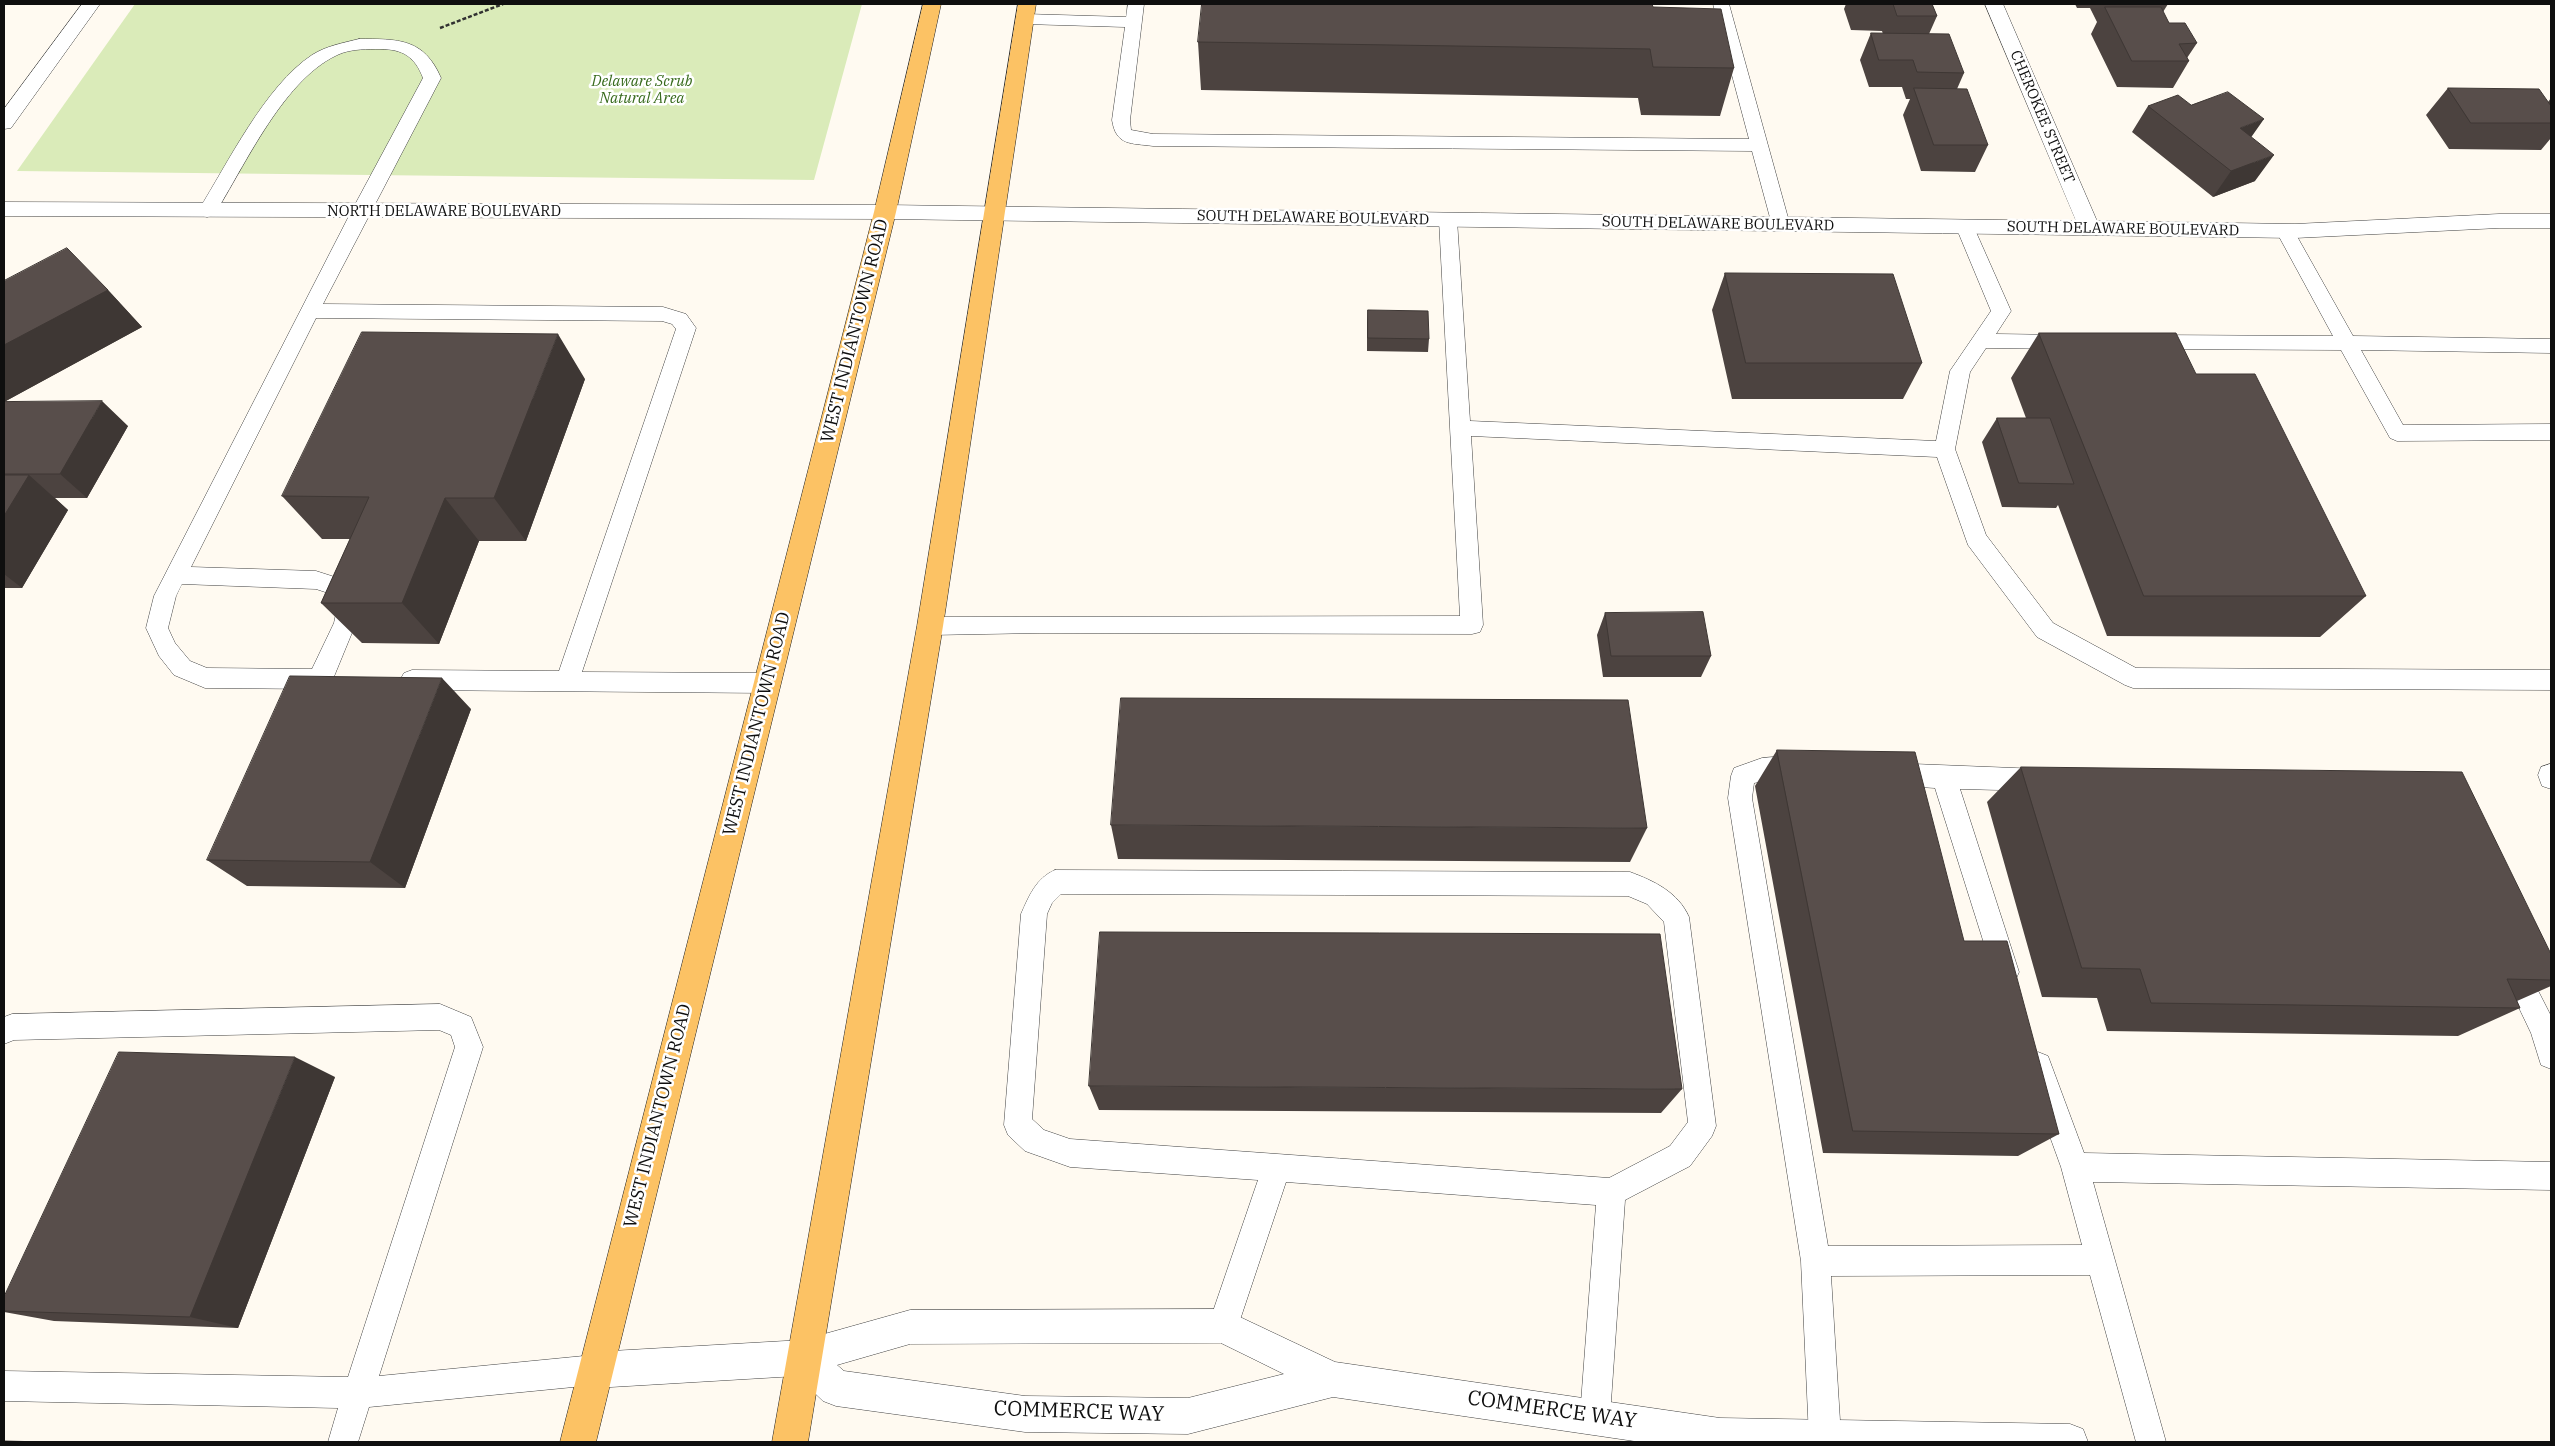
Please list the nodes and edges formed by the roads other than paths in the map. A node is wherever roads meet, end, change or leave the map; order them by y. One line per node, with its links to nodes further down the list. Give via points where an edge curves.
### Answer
1 (91, 4): 8 (street)
2 (932, 4): 13 (main road, WEST INDIANTOWN ROAD)
3 (1136, 4): 7 (lane)
4 (1721, 4): 9 (lane)
5 (1994, 4): 19 (street, CHEROKEE STREET)
6 (1026, 11): 7 (lane); 14 (main road)
7 (1133, 22): 9 (lane, via 1121,120 1123,132 1130,137 1153,140)
8 (4, 123)
9 (1759, 145): 17 (lane)
10 (4, 209): 11 (street, NORTH DELAWARE BOULEVARD)
11 (207, 211): 12 (street, NORTH DELAWARE BOULEVARD); 12 (lane, via 282,89 299,71 319,57 346,48 370,43 400,45 416,52 427,64 432,78)
12 (360, 212): 13 (street, NORTH DELAWARE BOULEVARD); 21 (lane)
13 (885, 212): 14 (street, SOUTH DELAWARE BOULEVARD); 35 (main road, WEST INDIANTOWN ROAD)
14 (993, 214): 15 (street, SOUTH DELAWARE BOULEVARD); 31 (main road)
15 (1448, 220): 17 (street, SOUTH DELAWARE BOULEVARD); 27 (lane)
16 (2551, 221): 20 (street, SOUTH DELAWARE BOULEVARD)
17 (1781, 225): 18 (street, SOUTH DELAWARE BOULEVARD)
18 (1965, 227): 19 (street, SOUTH DELAWARE BOULEVARD); 22 (lane, via 2001,311)
19 (2090, 229): 20 (street, SOUTH DELAWARE BOULEVARD)
20 (2284, 231): 25 (lane)
21 (310, 310): 30 (lane); 34 (lane, via 663,314 679,319 686,328)
22 (1981, 341): 23 (lane); 29 (lane, via 1960,371)
23 (2079, 342)
24 (2129, 342): 25 (lane)
25 (2347, 343): 26 (lane); 28 (lane, via 2397,433)
26 (2551, 346)
27 (1461, 428): 29 (lane); 31 (lane, via 1472,625)
28 (2551, 432)
29 (1945, 449): 33 (lane, via 1976,538 2045,630 2133,678)
30 (176, 575): 30 (lane, via 316,580 339,587 349,603 329,679 206,678 182,668 167,649 157,628 165,596)
31 (930, 626): 52 (main road)
32 (387, 679): 34 (lane)
33 (2551, 680)
34 (567, 682): 35 (lane)
35 (767, 683): 53 (main road, WEST INDIANTOWN ROAD)
36 (1820, 768): 50 (lane, via 1762,769 1743,776 1740,798)
37 (1868, 772): 38 (lane)
38 (1944, 778): 39 (lane); 41 (lane)
39 (2062, 781)
40 (2500, 943): 44 (lane, via 2544,1030)
41 (2013, 997)
42 (4, 1030): 56 (lane, via 12,1027 440,1017 461,1026 469,1046)
43 (2030, 1042): 46 (lane)
44 (2551, 1056)
45 (1277, 1167): 48 (lane); 48 (lane, via 1070,1153 1035,1141 1018,1125 1034,914 1043,895 1056,882 1630,884 1656,896 1676,918 1702,1126 1680,1156); 51 (lane)
46 (2075, 1167): 47 (lane); 49 (lane)
47 (2551, 1176)
48 (1611, 1192): 57 (lane)
49 (2101, 1260): 50 (lane); 65 (lane)
50 (1816, 1261): 58 (lane)
51 (1223, 1326): 52 (street, COMMERCE WAY, via 910,1327); 54 (street, COMMERCE WAY)
52 (802, 1358): 53 (street, COMMERCE WAY); 54 (street, COMMERCE WAY, via 836,1388 1024,1414 1188,1416); 63 (main road)
53 (594, 1370): 56 (lane); 62 (main road, WEST INDIANTOWN ROAD)
54 (1334, 1379): 57 (street, COMMERCE WAY)
55 (4, 1386): 56 (lane)
56 (360, 1393): 61 (lane)
57 (1595, 1416): 59 (street, COMMERCE WAY)
58 (1825, 1437): 59 (street, COMMERCE WAY); 60 (street, COMMERCE WAY)
59 (1720, 1439)
60 (1936, 1441): 64 (street, COMMERCE WAY)
61 (343, 1442)
62 (578, 1442)
63 (790, 1442)
64 (2070, 1442)
65 (2151, 1442)

